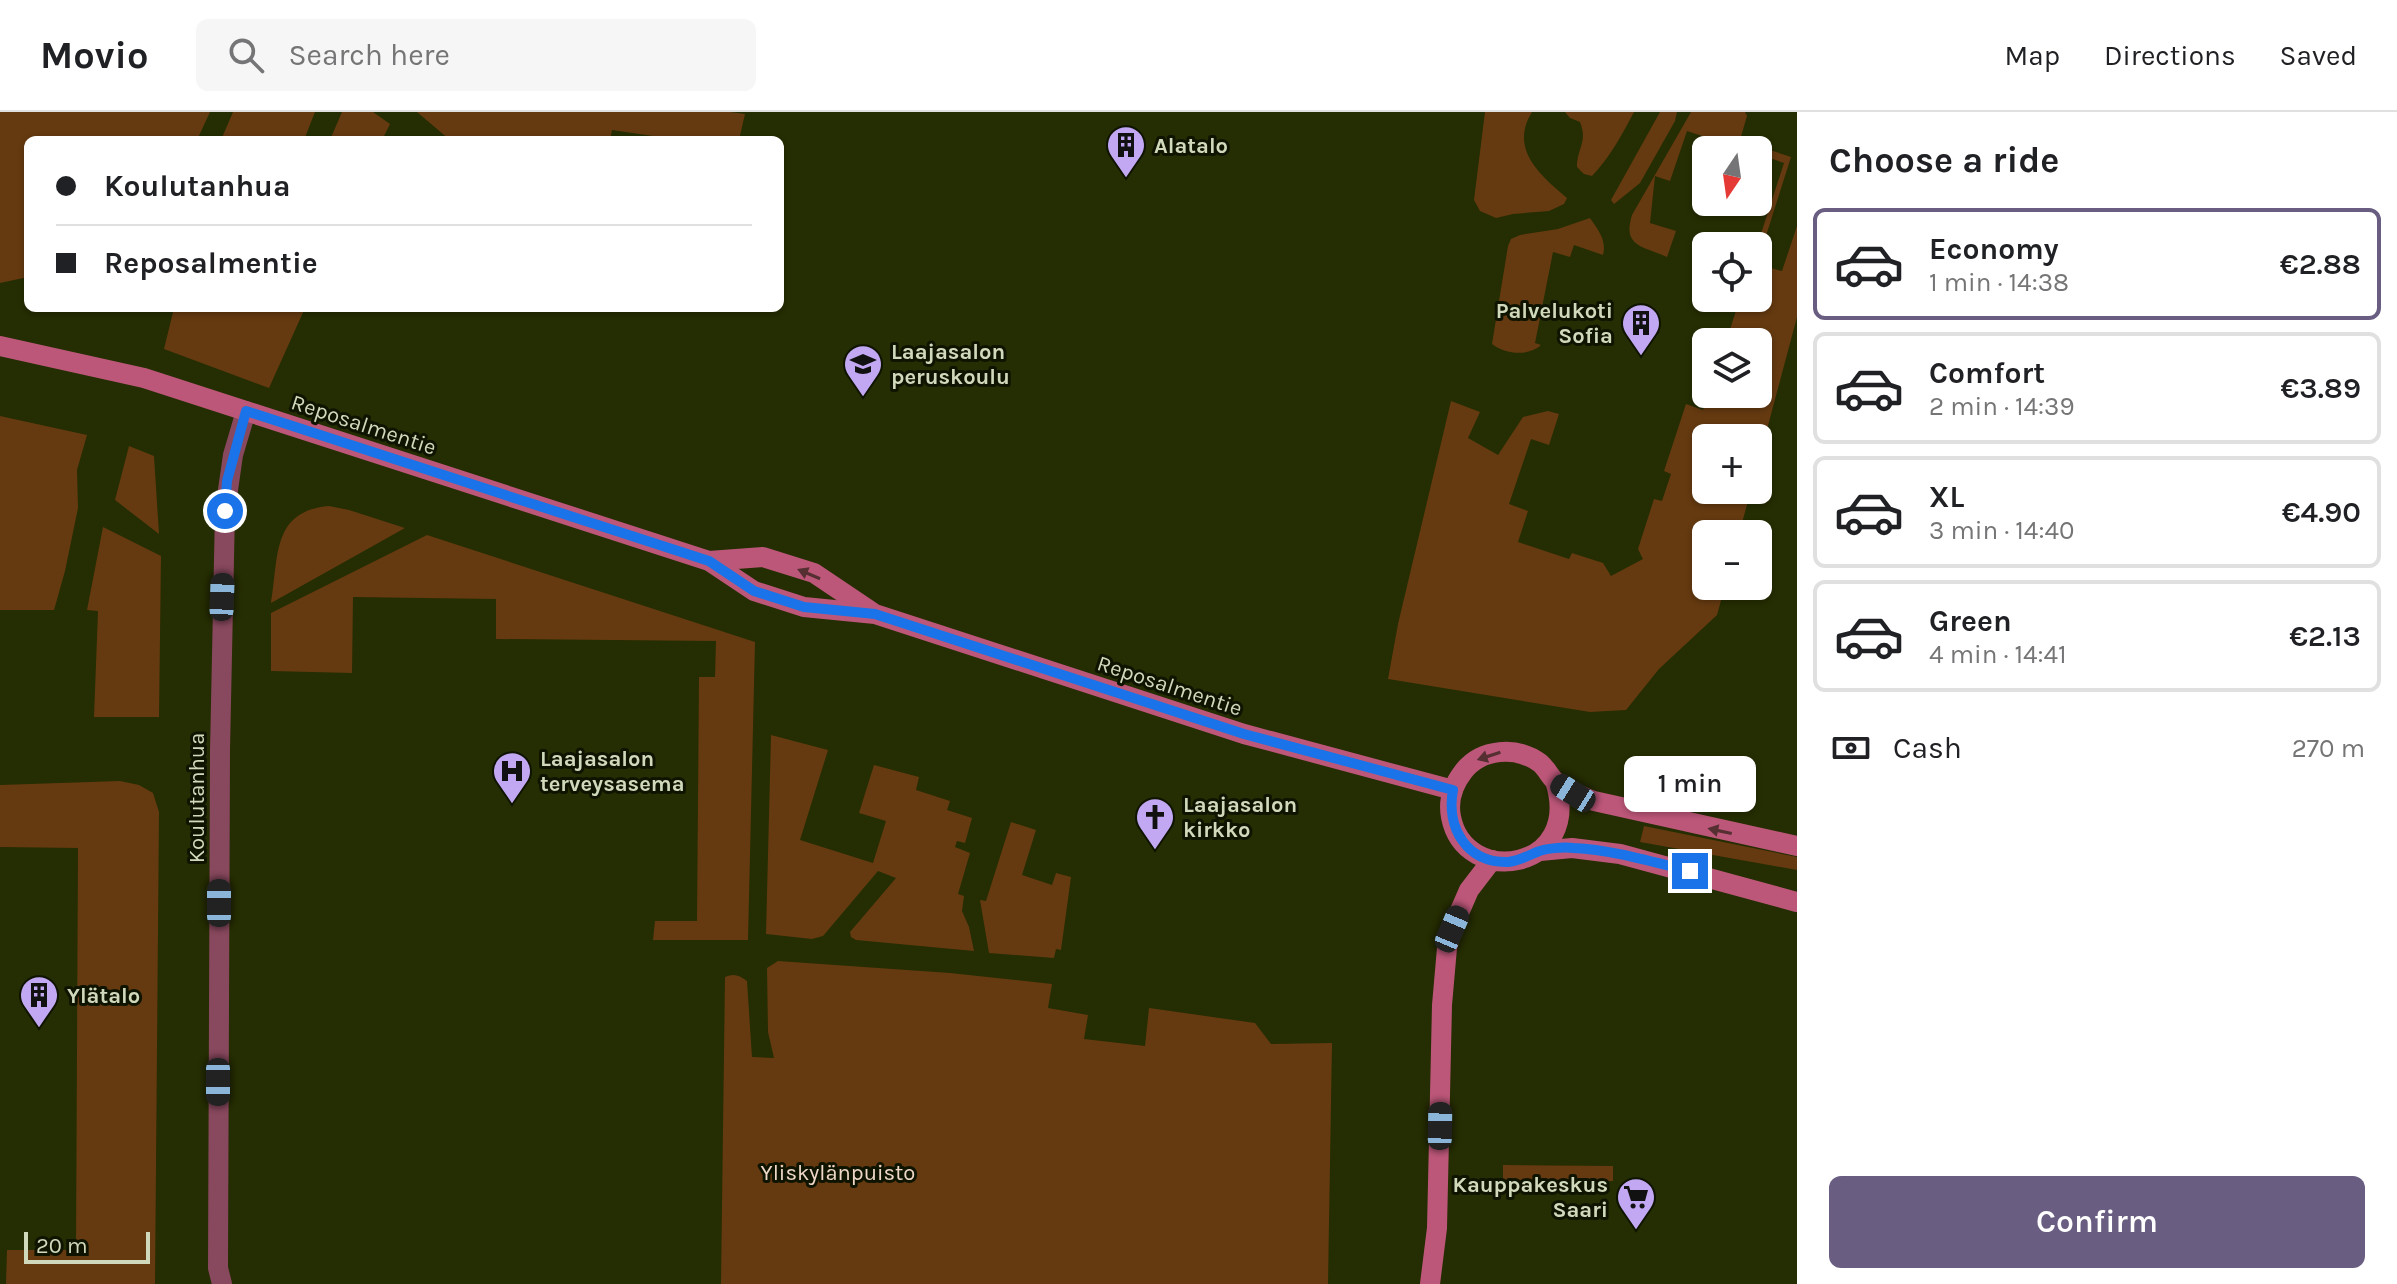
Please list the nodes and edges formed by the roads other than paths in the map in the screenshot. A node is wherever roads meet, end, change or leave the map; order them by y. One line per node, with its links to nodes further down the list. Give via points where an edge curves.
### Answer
1 (0, 346): 2 (street, Reposalmentie, via 144,378)
2 (246, 411): 3 (street, Reposalmentie); 11 (street, Koulutanhua, via 227,481 221,626)
3 (709, 561): 4 (street, Reposalmentie, via 754,591 804,607); 4 (street, Reposalmentie, one-way to 3, via 814,573 763,557)
4 (875, 614): 6 (street, Reposalmentie, via 1244,734)
5 (1555, 781): 6 (street, one-way to 6, via 1539,763 1506,751 1466,767); 7 (street, one-way to 5, via 1594,801); 8 (street, via 1560,819)
6 (1453, 790): 9 (street, via 1450,806 1457,834 1478,855)
7 (1797, 846)
8 (1540, 851): 9 (street, via 1509,862); 10 (street, via 1572,848 1620,854)
9 (1492, 860): 12 (street, via 1469,890 1447,948 1437,1228)
10 (1797, 902)
11 (222, 1284)
12 (1430, 1284)

